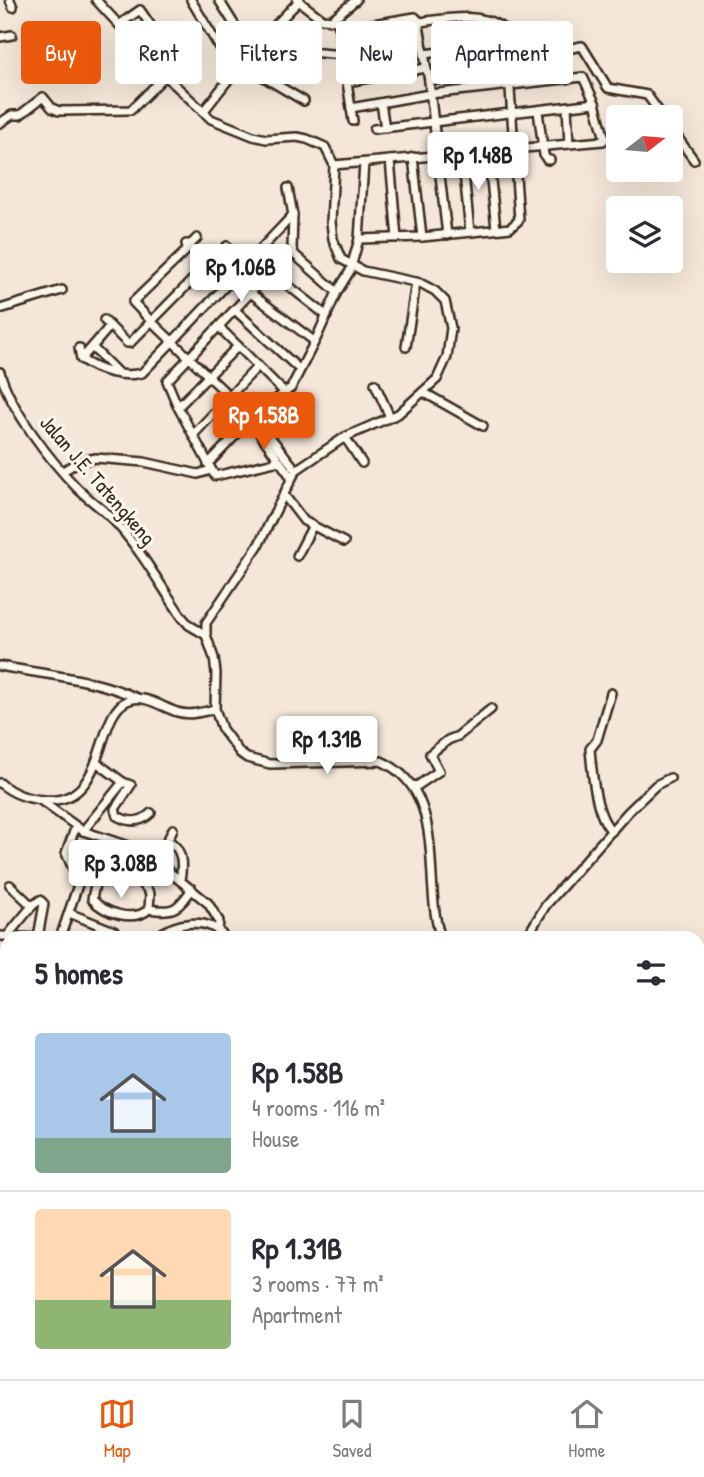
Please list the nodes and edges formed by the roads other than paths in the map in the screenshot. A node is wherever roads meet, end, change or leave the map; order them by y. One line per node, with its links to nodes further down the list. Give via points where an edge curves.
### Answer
1 (96, 0): 7 (street)
2 (191, 0): 20 (street)
3 (219, 0): 10 (street)
4 (298, 0): 6 (street, via 322,19); 11 (street)
5 (356, 0): 6 (street)
6 (331, 20): 12 (street)
7 (118, 21)
8 (123, 21): 9 (street, via 140,10)
9 (148, 21)
10 (232, 21)
11 (278, 21)
12 (336, 21)
13 (391, 21): 17 (street, via 415,17)
14 (431, 21): 17 (street)
15 (440, 21): 16 (street)
16 (488, 21)
17 (419, 22): 21 (street)
18 (12, 35): 19 (street)
19 (0, 37)
20 (216, 39)
21 (422, 41): 22 (street); 25 (street)
22 (417, 42)
23 (573, 48): 39 (street, via 582,46 608,88 647,95)
24 (431, 53): 25 (street)
25 (424, 54): 26 (street)
26 (426, 68): 27 (street); 28 (street)
27 (417, 70)
28 (429, 81): 35 (street)
29 (157, 84): 47 (street, via 131,110 55,110 43,97 20,115)
30 (175, 84): 43 (street)
31 (224, 84): 43 (street)
32 (275, 84): 36 (street)
33 (347, 84): 41 (street)
34 (509, 86): 35 (street); 38 (street, via 583,77); 44 (street)
35 (430, 94): 37 (street); 46 (street)
36 (304, 101)
37 (381, 103): 41 (street); 48 (street)
38 (595, 103): 40 (street); 50 (street, via 605,139)
39 (654, 105)
40 (567, 107): 42 (street); 50 (street)
41 (351, 108): 45 (street)
42 (538, 111): 44 (street); 52 (street)
43 (203, 112): 62 (street, via 253,136 307,139 325,147)
44 (512, 114): 46 (street); 53 (street)
45 (353, 121)
46 (433, 121): 48 (street); 56 (street)
47 (0, 123)
48 (385, 128): 49 (street)
49 (374, 129)
50 (569, 144): 52 (street)
51 (683, 145): 60 (street)
52 (542, 146): 53 (street); 59 (street)
53 (514, 149): 54 (street); 65 (street, via 520,220 510,228)
54 (488, 151): 55 (street); 65 (street)
55 (462, 154): 56 (street); 66 (street)
56 (436, 155): 57 (street); 67 (street)
57 (413, 157): 58 (street); 68 (street)
58 (390, 160): 61 (street); 70 (street)
59 (550, 160)
60 (694, 160)
61 (364, 163): 62 (street); 71 (street)
62 (334, 165): 76 (street, via 333,239 341,259)
63 (288, 188): 64 (street)
64 (293, 215): 74 (street); 78 (street)
65 (496, 229): 66 (street)
66 (470, 232): 67 (street)
67 (447, 235): 68 (street)
68 (422, 237): 70 (street)
69 (197, 238): 72 (street)
70 (397, 238): 71 (street)
71 (359, 239): 76 (street)
72 (186, 244): 75 (street); 86 (street, via 188,249 134,299)
73 (226, 246): 75 (street, via 215,261)
74 (292, 249): 77 (street); 81 (street)
75 (206, 261): 78 (street); 86 (street)
76 (351, 266): 79 (street); 81 (street)
77 (271, 272): 82 (street); 85 (street)
78 (230, 279): 82 (street); 88 (street)
79 (416, 282): 92 (street); 103 (street, via 445,301 451,328 443,368)
80 (62, 290): 83 (street)
81 (337, 292): 85 (street)
82 (250, 293): 84 (street); 89 (street)
83 (0, 309)
84 (235, 310): 87 (street); 97 (street)
85 (327, 316): 89 (street)
86 (150, 321): 88 (street); 91 (street, via 128,344 107,323)
87 (219, 327): 90 (street); 94 (street)
88 (170, 340): 94 (street); 99 (street, via 142,373)
89 (314, 341): 97 (street)
90 (238, 346): 96 (street); 100 (street)
91 (92, 347): 95 (street); 99 (street)
92 (406, 347)
93 (79, 348): 95 (street)
94 (189, 357): 100 (street); 105 (street, via 167,382)
95 (81, 359): 99 (street)
96 (258, 366): 102 (street); 104 (street)
97 (299, 369): 102 (street)
98 (0, 372): 115 (street, Jalan J.E. Tatengkeng, via 23,420)
99 (119, 374)
100 (210, 376): 104 (street); 105 (street)
101 (375, 384): 107 (street)
102 (285, 393): 106 (street)
103 (424, 393): 107 (street); 108 (street)
104 (230, 395): 106 (street); 109 (street)
105 (178, 407): 109 (street)
106 (251, 417): 111 (street); 114 (street)
107 (390, 417): 110 (street)
108 (483, 426)
109 (194, 434): 114 (street)
110 (345, 438): 113 (street); 116 (street)
111 (270, 443): 112 (street); 116 (street)
112 (279, 461): 114 (street, via 215,476); 116 (street)
113 (362, 463)
114 (210, 467): 115 (street, via 198,474 96,458)
115 (63, 471): 121 (street, Jalan J.E. Tatengkeng, via 123,531 182,617)
116 (293, 473): 117 (street)
117 (284, 495): 118 (street); 121 (street, via 258,546 209,617)
118 (312, 527): 119 (street); 120 (street)
119 (344, 542)
120 (297, 556)
121 (206, 635): 125 (street, via 216,673)
122 (0, 667): 124 (street, via 75,680)
123 (611, 693): 139 (street, via 590,749 604,824)
124 (137, 698): 125 (street, via 179,712); 127 (street, via 114,713)
125 (215, 709): 131 (street, via 229,741 247,758 270,764 381,761)
126 (491, 709): 131 (street, via 430,754 438,772 417,786)
127 (96, 762): 129 (street); 133 (street, via 76,792)
128 (670, 779): 139 (street, via 648,792)
129 (124, 782): 135 (street, via 131,785 115,809 117,816 137,822); 138 (street)
130 (0, 783): 132 (street, via 15,794)
131 (411, 785): 154 (street, via 431,845)
132 (39, 800): 133 (street); 134 (street)
133 (61, 800): 134 (street)
134 (55, 811): 136 (street)
135 (151, 813)
136 (75, 826): 138 (street); 147 (street, via 66,853 79,882)
137 (173, 829): 140 (street)
138 (83, 831): 141 (street)
139 (611, 831): 155 (street, via 540,911)
140 (167, 840): 141 (street, via 160,856); 142 (street, via 178,849)
141 (152, 858): 142 (street)
142 (180, 880): 144 (street)
143 (10, 885): 145 (street)
144 (192, 889): 146 (street, via 176,908); 153 (street, via 216,914)
145 (32, 906): 148 (street); 149 (street, via 44,902)
146 (149, 909): 146 (street, via 129,916 93,902 101,870 117,871 142,884 150,894)
147 (69, 914): 150 (street); 151 (street)
148 (9, 931)
149 (41, 931)
150 (63, 931)
151 (114, 931)
152 (169, 931): 153 (street, via 186,923)
153 (218, 931)
154 (439, 931)
155 (530, 931)

